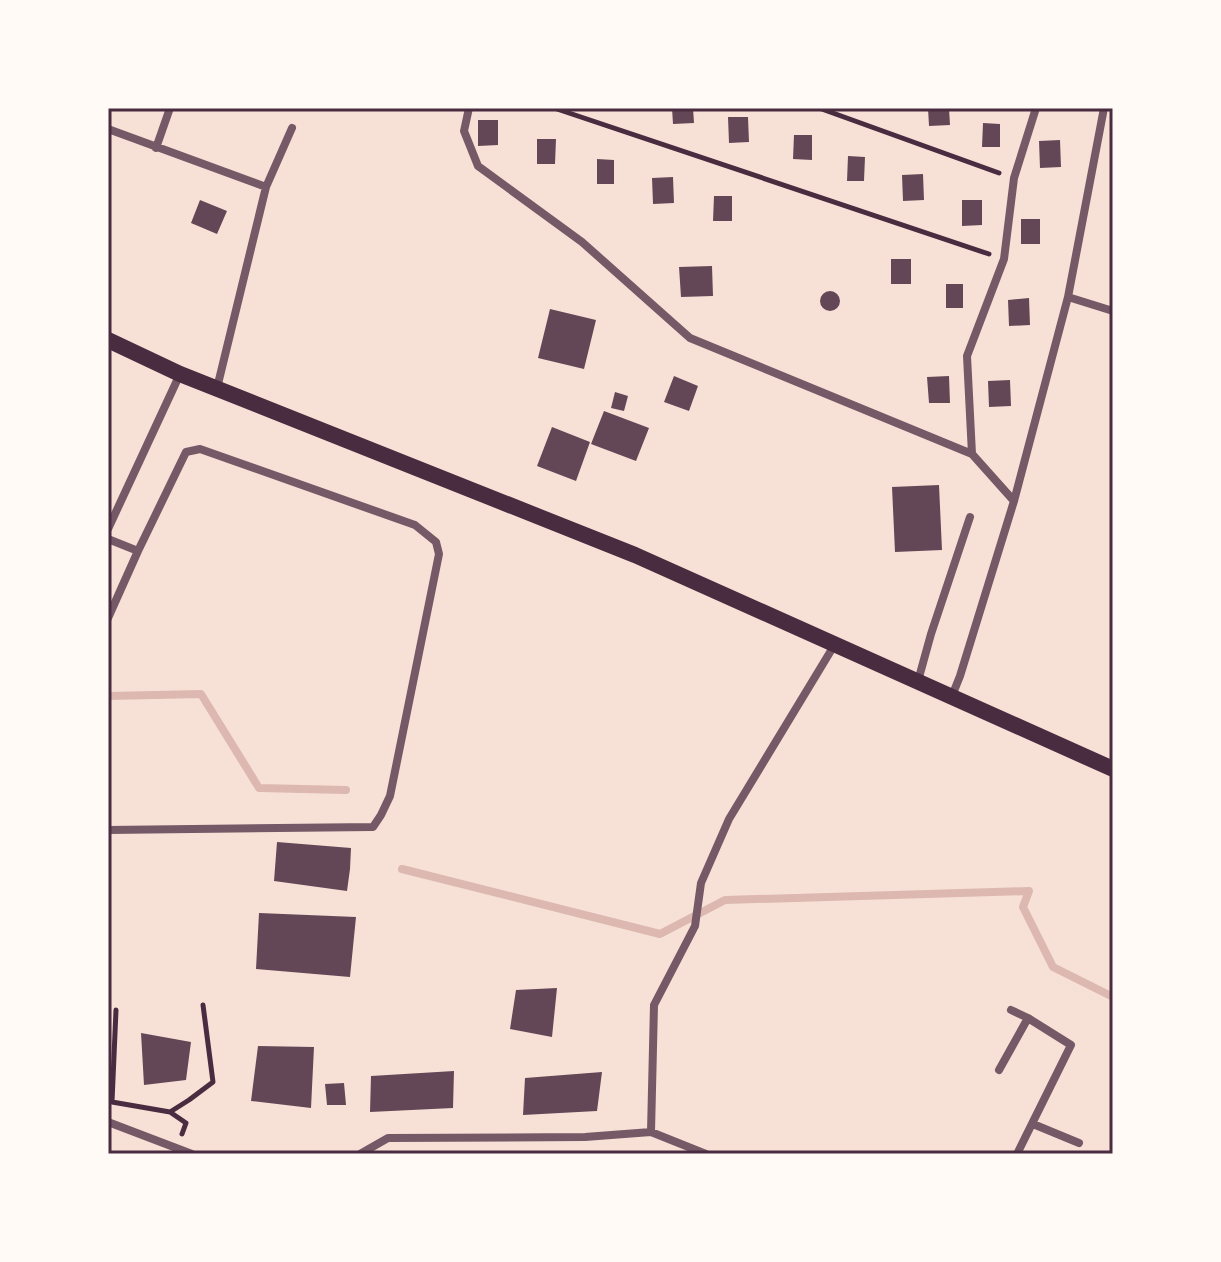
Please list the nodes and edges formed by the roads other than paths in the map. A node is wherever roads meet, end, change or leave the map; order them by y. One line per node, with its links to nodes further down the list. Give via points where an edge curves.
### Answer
1 (170, 108): 7 (street)
2 (469, 108): 14 (street, via 464,131 478,166 582,242 690,338)
3 (1036, 108): 14 (street, via 1014,178 1004,259 967,356)
4 (1104, 108): 9 (street)
5 (292, 128): 8 (street)
6 (108, 129): 7 (street)
7 (156, 148): 8 (street)
8 (266, 187): 13 (street)
9 (1068, 297): 10 (street); 15 (street)
10 (1113, 311)
11 (108, 340): 12 (main road)
12 (180, 374): 13 (main road); 17 (street)
13 (217, 389): 21 (main road, via 635,555)
14 (972, 454): 15 (street)
15 (1014, 501): 23 (street)
16 (970, 517): 22 (street)
17 (108, 529)
18 (108, 539): 19 (street)
19 (138, 551): 20 (street); 25 (street, via 186,452 200,449 415,525 436,542 439,554 390,796 373,827)
20 (108, 618)
21 (835, 644): 22 (main road); 31 (street, via 729,819 701,883 695,926 654,1005)
22 (918, 682): 23 (main road)
23 (952, 696): 24 (main road)
24 (1113, 769)
25 (108, 830)
26 (1011, 1010): 27 (street)
27 (1028, 1018): 28 (street); 30 (street, via 1071,1045)
28 (999, 1070)
29 (108, 1122): 33 (street)
30 (1033, 1124): 32 (street); 36 (street)
31 (651, 1132): 34 (street, via 388,1138); 35 (street)
32 (1079, 1143)
33 (192, 1154)
34 (360, 1154)
35 (706, 1154)
36 (1017, 1154)

